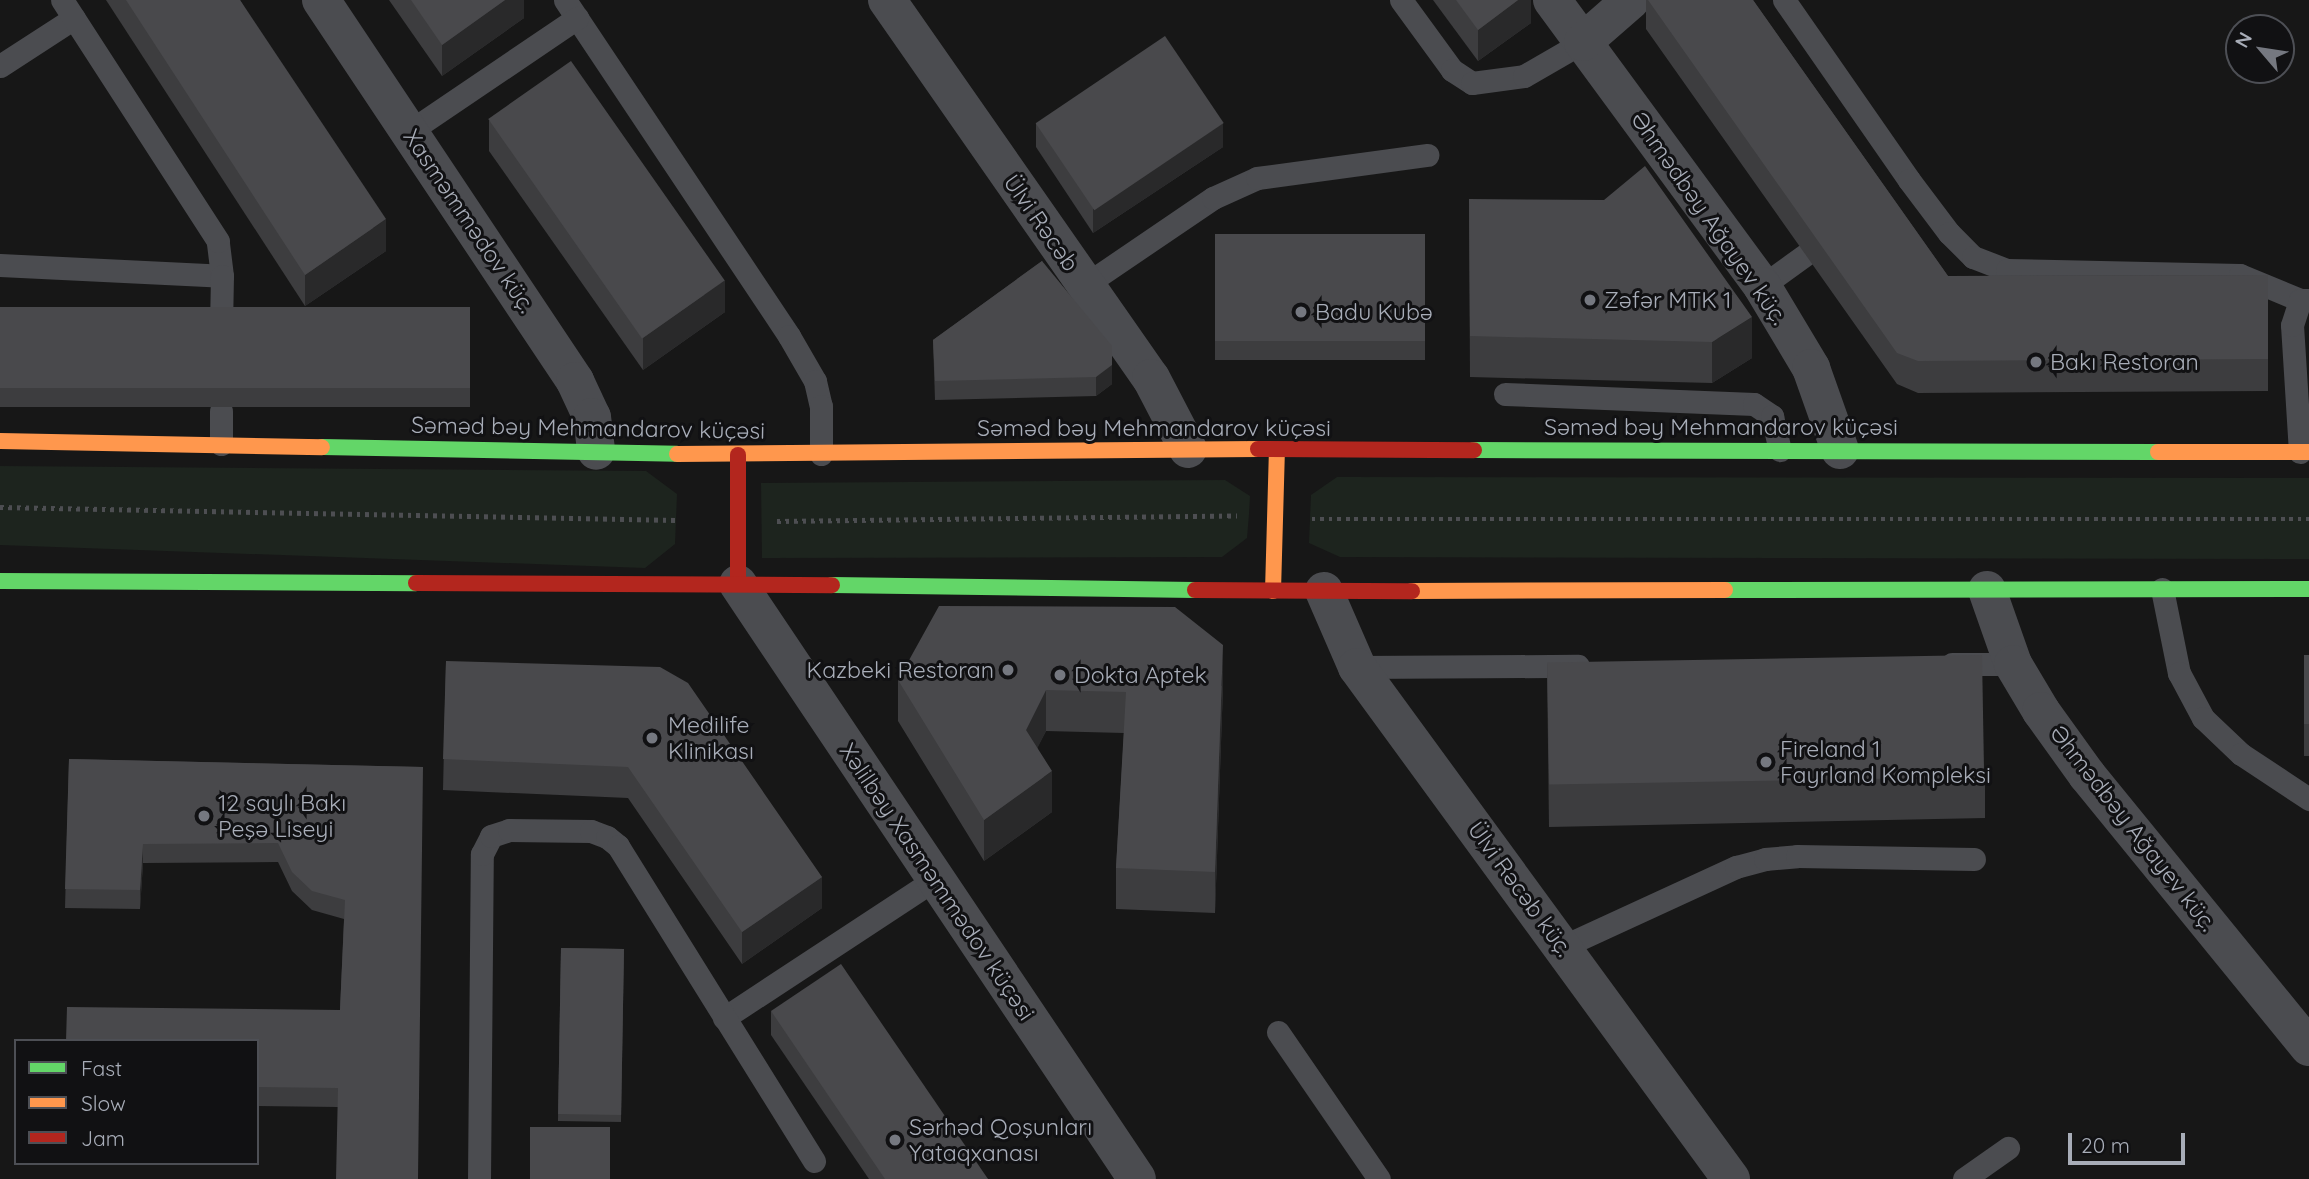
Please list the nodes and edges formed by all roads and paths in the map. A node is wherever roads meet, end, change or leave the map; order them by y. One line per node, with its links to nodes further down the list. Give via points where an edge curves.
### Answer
1 (321, 0): 11 (street, Xasməmmədov küç.)
2 (887, 0): 18 (street, Ülvi Rəcəb)
3 (1401, 0): 9 (lane, via 1452,71 1472,83 1524,76)
4 (1552, 0): 9 (street, Əhmədbəy Ağayev küç.)
5 (1631, 0): 9 (street)
6 (1784, 0): 13 (lane)
7 (68, 9): 10 (lane); 17 (lane, via 218,241)
8 (571, 9): 11 (lane); 32 (lane, via 815,381 821,407)
9 (1583, 42): 19 (street, Əhmədbəy Ağayev küç.)
10 (0, 66)
11 (410, 131): 30 (street, Xasməmmədov küç., via 575,381 592,417)
12 (1427, 155): 18 (lane, via 1257,178 1213,198)
13 (1909, 180): 14 (lane); 20 (lane, via 1973,257 2007,270 2240,275)
14 (1886, 196)
15 (1805, 254): 19 (lane)
16 (0, 265): 17 (lane)
17 (222, 276): 21 (lane)
18 (1085, 285): 26 (street, Ülvi Rəcəb, via 1151,378)
19 (1762, 286): 29 (street, Əhmədbəy Ağayev küç., via 1811,368)
20 (2305, 300): 31 (lane, via 2292,325)
21 (221, 327)
22 (1505, 394): 28 (lane, via 1754,404 1772,416)
23 (221, 411): 25 (lane)
24 (0, 441): 25 (main road, Səməd bəy Mehmandarov küçəsi)
25 (220, 444): 30 (main road, Səməd bəy Mehmandarov küçəsi)
26 (1188, 449): 27 (main road, Səməd bəy Mehmandarov küçəsi); 32 (main road, Səməd bəy Mehmandarov küçəsi)
27 (1277, 450): 28 (main road, Səməd bəy Mehmandarov küçəsi); 45 (main road)
28 (1780, 450): 29 (main road, Səməd bəy Mehmandarov küçəsi)
29 (1840, 450): 31 (main road, Səməd bəy Mehmandarov küçəsi)
30 (596, 451): 33 (main road, Səməd bəy Mehmandarov küçəsi)
31 (2304, 452)
32 (821, 454): 33 (main road, Səməd bəy Mehmandarov küçəsi)
33 (738, 455): 41 (main road)
34 (0, 506): 38 (path)
35 (1249, 514): 39 (path)
36 (1311, 519): 37 (path)
37 (2309, 519)
38 (676, 520)
39 (776, 521)
40 (0, 581): 41 (main road)
41 (738, 584): 45 (main road); 53 (street, Xəlilbəy Xasməmmədov küçəsi)
42 (2162, 589): 43 (main road); 44 (main road); 51 (lane, via 2179,673 2203,718 2241,754)
43 (2309, 589)
44 (1987, 590): 46 (main road); 48 (street, Əhmədbəy Ağayev küç.)
45 (1273, 591): 46 (main road)
46 (1324, 591): 50 (street, Ülvi Rəcəb küç.)
47 (1930, 664): 48 (lane)
48 (2013, 664): 57 (street, Əhmədbəy Ağayev küç., via 2087,775)
49 (1594, 666): 50 (lane)
50 (1357, 667): 54 (street, Ülvi Rəcəb küç.)
51 (2309, 799)
52 (1974, 859): 54 (lane, via 1765,859 1736,867)
53 (934, 880): 55 (lane); 61 (street, Xəlilbəy Xasməmmədov küçəsi)
54 (1562, 947): 63 (street, Ülvi Rəcəb küç.)
55 (724, 1018): 59 (lane); 60 (lane, via 618,846 607,837 591,831 509,830 491,836 482,854)
56 (1278, 1032): 62 (lane)
57 (2309, 1047)
58 (2008, 1148): 64 (lane)
59 (814, 1161)
60 (479, 1179)
61 (1137, 1179)
62 (1379, 1179)
63 (1731, 1179)
64 (1964, 1179)

